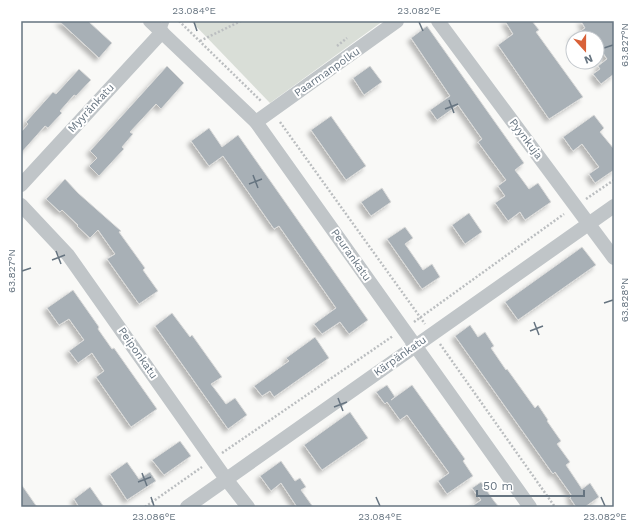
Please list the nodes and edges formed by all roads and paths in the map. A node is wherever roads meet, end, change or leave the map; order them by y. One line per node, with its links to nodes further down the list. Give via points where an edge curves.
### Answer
1 (150, 21): 6 (street, Peurankatu)
2 (179, 21): 7 (path)
3 (241, 21): 7 (path)
4 (397, 21): 8 (street, Paarmanpolku)
5 (438, 21): 13 (street, Pyynkuja)
6 (164, 26): 9 (street, Peurankatu); 11 (street, Myyränkatu)
7 (200, 42): 8 (path)
8 (271, 110): 9 (street, Paarmanpolku); 17 (path)
9 (256, 122): 18 (street, Peurankatu)
10 (614, 180): 13 (path)
11 (21, 185)
12 (21, 205): 21 (street, Peiponkatu, via 68,255)
13 (576, 206): 15 (street, Pyynkuja); 17 (path)
14 (614, 206): 15 (street, Kärpänkatu)
15 (589, 223): 16 (street, Pyynkuja); 19 (street, Kärpänkatu)
16 (614, 258)
17 (420, 318): 18 (path); 19 (path)
18 (404, 329): 20 (street, Peurankatu); 21 (path)
19 (433, 333): 20 (street, Kärpänkatu); 27 (path)
20 (416, 346): 22 (street, Kärpänkatu); 26 (street, Peurankatu)
21 (213, 460): 22 (street, Peiponkatu); 23 (path)
22 (226, 479): 24 (street, Kärpänkatu); 25 (street, Peiponkatu)
23 (145, 507)
24 (187, 507)
25 (248, 507)
26 (530, 507)
27 (555, 507)

